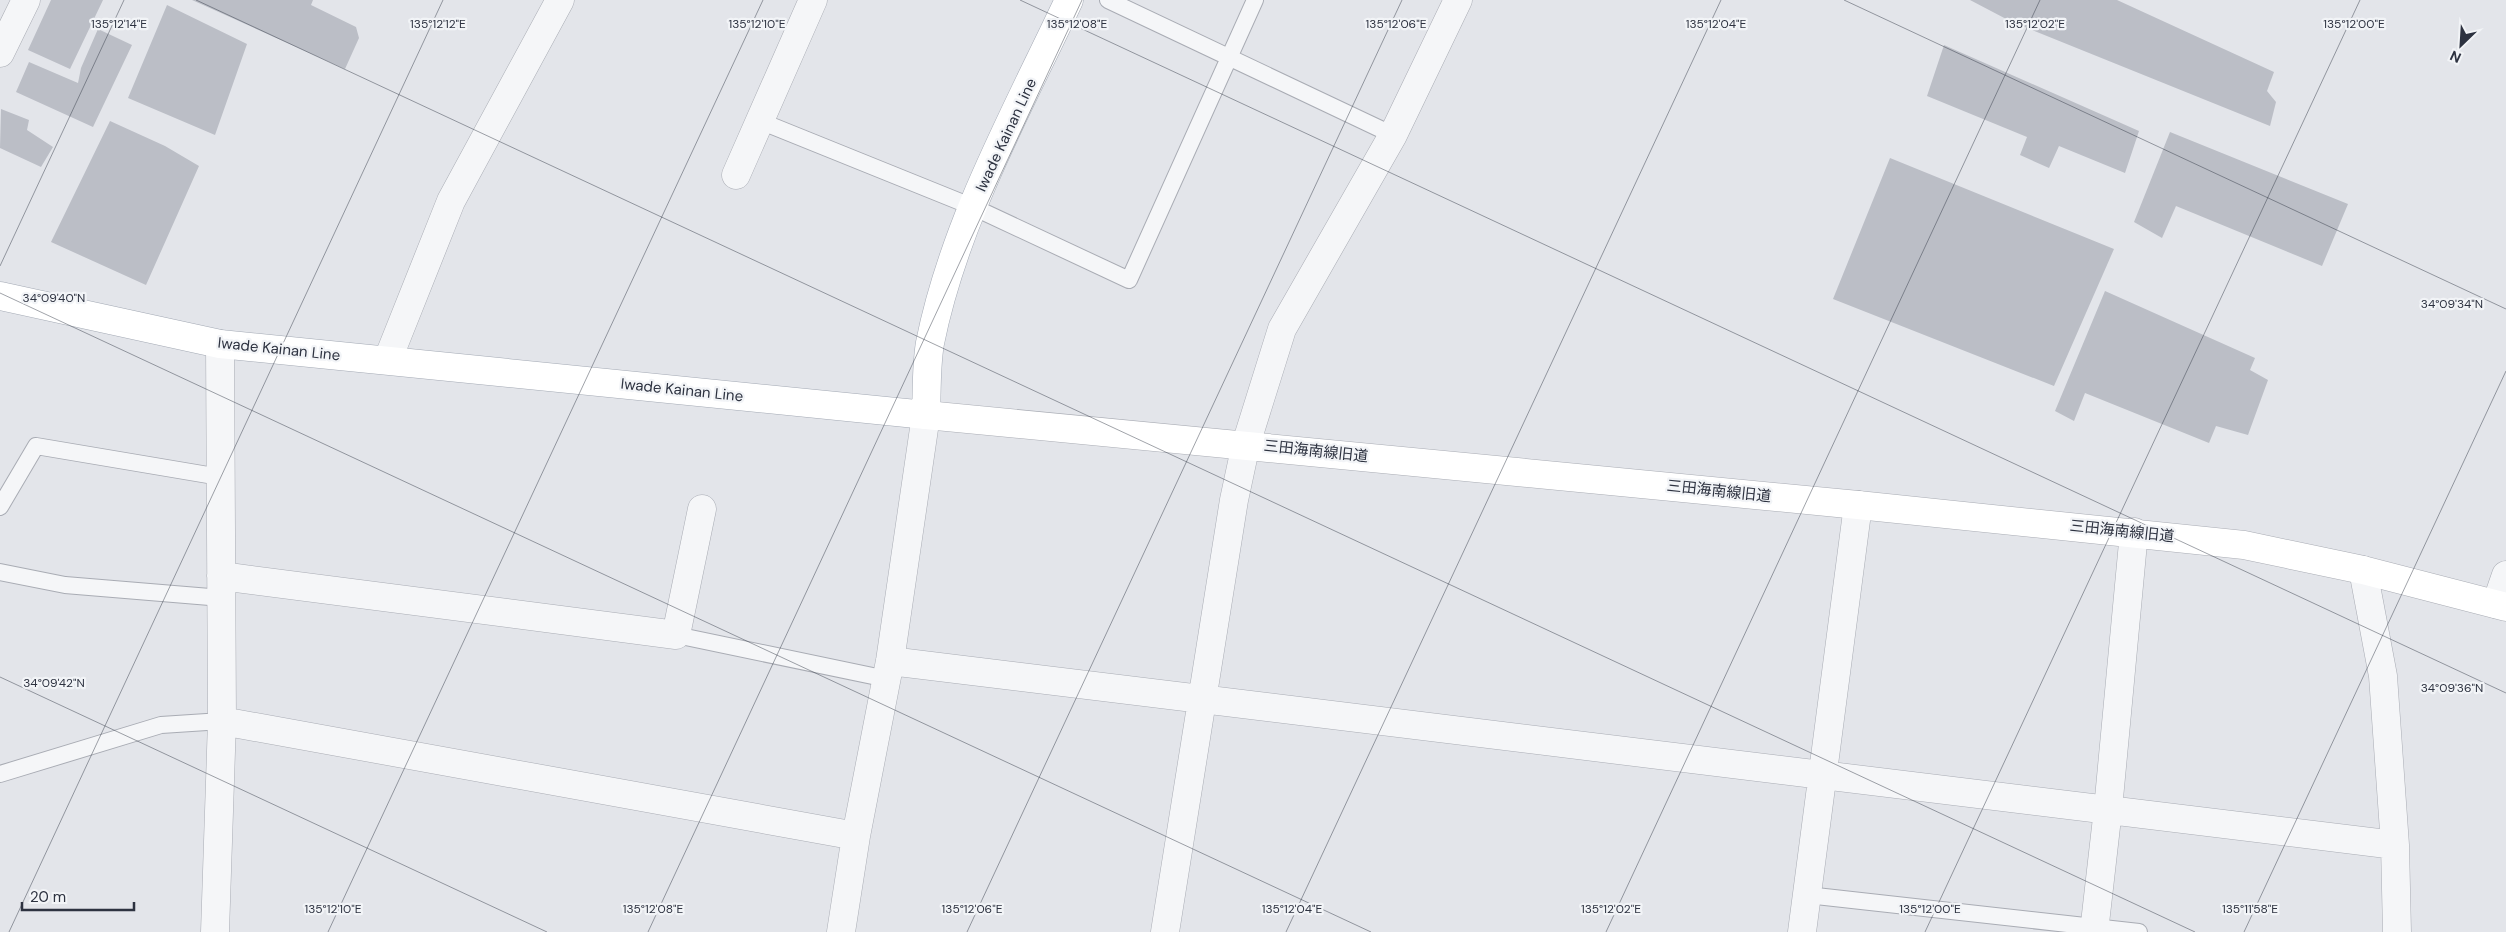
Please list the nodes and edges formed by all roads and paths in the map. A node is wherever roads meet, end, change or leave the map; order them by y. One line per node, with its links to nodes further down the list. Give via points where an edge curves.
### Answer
1 (26, 0): 8 (street)
2 (560, 0): 16 (street, via 451,201)
3 (813, 0): 10 (street)
4 (1069, 0): 13 (street, Iwade Kainan Line)
5 (1108, 0): 9 (lane)
6 (1255, 0): 9 (lane)
7 (1458, 0): 11 (street)
8 (0, 53)
9 (1229, 57): 11 (lane); 13 (lane, via 1129,280)
10 (760, 121): 12 (street); 13 (lane)
11 (1393, 135): 18 (street, via 1282,330)
12 (736, 175)
13 (973, 207): 17 (street, Iwade Kainan Line, via 949,266 930,345)
14 (0, 296): 15 (street, Iwade Kainan Line)
15 (220, 344): 16 (street, Iwade Kainan Line); 19 (street)
16 (388, 359): 17 (street, Iwade Kainan Line)
17 (926, 415): 18 (street, 三田海南線旧道); 30 (street)
18 (1246, 444): 20 (street, 三田海南線旧道); 31 (street, via 1234,500)
19 (220, 477): 21 (lane, via 36,446); 27 (street)
20 (1858, 505): 23 (street, 三田海南線旧道); 34 (street)
21 (0, 506)
22 (702, 509): 29 (street)
23 (2134, 532): 24 (street, 三田海南線旧道, via 2244,545); 35 (street)
24 (2363, 570): 28 (street, 三田海南線旧道); 37 (street, via 2383,676)
25 (0, 572): 27 (lane, via 65,585)
26 (2506, 575): 28 (street)
27 (221, 587): 29 (street); 32 (street)
28 (2501, 606)
29 (676, 635): 30 (lane)
30 (888, 670): 31 (street); 36 (street)
31 (1203, 699): 34 (street); 42 (street)
32 (222, 720): 33 (lane, via 161,725); 36 (street); 40 (street)
33 (0, 774)
34 (1823, 774): 35 (street); 38 (street)
35 (2108, 809): 37 (street); 39 (street)
36 (856, 836): 41 (street)
37 (2395, 845): 45 (street)
38 (1807, 895): 39 (lane); 43 (street)
39 (2094, 930): 44 (lane)
40 (215, 932)
41 (840, 932)
42 (1165, 932)
43 (1802, 932)
44 (2139, 932)
45 (2397, 932)

